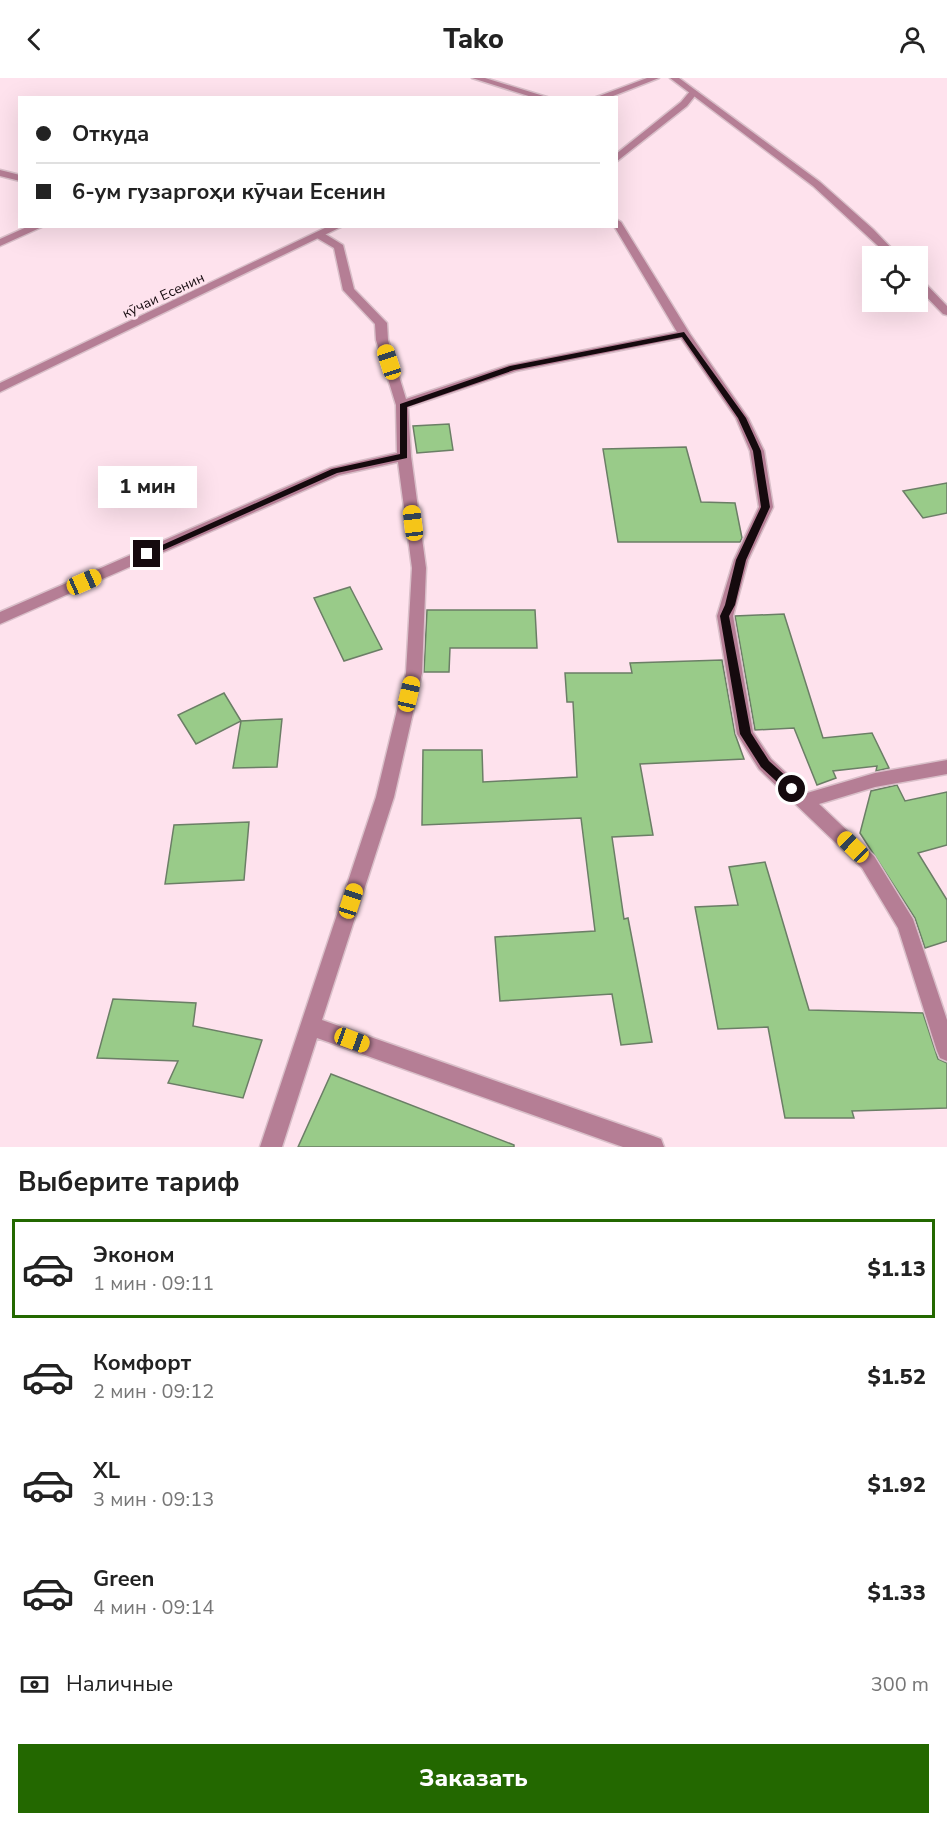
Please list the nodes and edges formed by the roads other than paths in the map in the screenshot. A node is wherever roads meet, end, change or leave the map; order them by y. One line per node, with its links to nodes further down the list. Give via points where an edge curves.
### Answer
1 (476, 78): 5 (street)
2 (655, 78): 6 (street)
3 (674, 78): 4 (street)
4 (694, 92): 7 (street); 15 (street, via 775,152)
5 (539, 96)
6 (604, 96)
7 (618, 157)
8 (0, 173): 9 (street)
9 (18, 178)
10 (618, 225): 18 (street)
11 (34, 228): 14 (street)
12 (335, 228): 13 (street, кӯчаи Есенин)
13 (321, 236): 19 (street, кӯчаи Есенин); 20 (street, via 339,248 349,290 381,323 382,340)
14 (0, 243)
15 (885, 246)
16 (928, 292): 17 (street)
17 (947, 312)
18 (684, 334): 20 (street, via 513,368); 24 (street, via 742,418 757,451 765,507 741,560 724,616 745,734 765,764)
19 (0, 388)
20 (402, 405): 21 (street)
21 (404, 456): 22 (street, via 335,471); 25 (street, via 419,568 414,674 385,797)
22 (0, 618)
23 (947, 767): 24 (street, via 875,780)
24 (806, 801): 26 (street, via 868,862 906,925)
25 (309, 1025): 27 (street); 28 (street)
26 (947, 1051)
27 (272, 1147)
28 (653, 1147)

